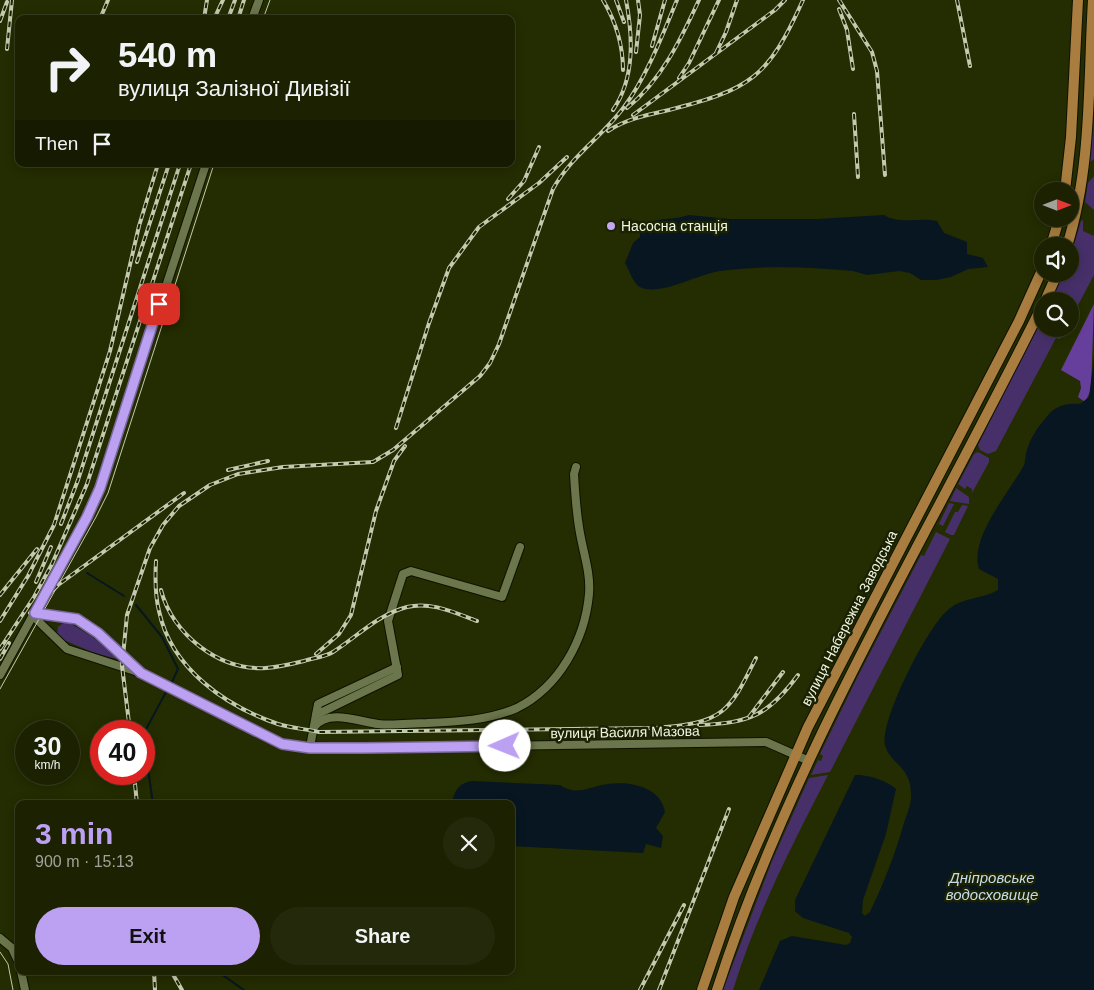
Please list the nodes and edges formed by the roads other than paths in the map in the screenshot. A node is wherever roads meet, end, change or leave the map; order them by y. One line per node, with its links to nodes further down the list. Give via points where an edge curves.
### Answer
1 (259, 0): 4 (street)
2 (1078, 0): 6 (main road)
3 (1093, 0): 7 (main road, via 1084,168)
4 (253, 15)
5 (205, 167): 12 (street, via 100,488)
6 (1066, 182)
7 (1069, 237)
8 (1037, 282): 17 (main road, вулиця Набережна Заводська)
9 (1034, 322): 18 (main road, вулиця Набережна Заводська)
10 (576, 466): 15 (street, via 579,526 588,574 586,617 578,642 541,693 516,708 488,717 380,724 331,717 319,720)
11 (520, 548): 15 (street, via 502,597 411,571 403,574 388,621 397,668 318,704)
12 (34, 614): 13 (street, вулиця Василя Мазова, via 67,649); 13 (street, вулиця Василя Мазова, via 68,617 87,625); 14 (street)
13 (141, 673): 16 (street, вулиця Василя Мазова, via 272,740)
14 (0, 676)
15 (314, 727): 16 (street)
16 (310, 748): 17 (street, вулиця Василя Мазова, via 762,742)
17 (795, 754): 18 (street, вулиця Василя Мазова); 23 (main road, вулиця Набережна Заводська, via 734,896)
18 (809, 761): 24 (main road, вулиця Набережна Заводська, via 748,902)
19 (0, 938): 20 (street)
20 (15, 954)
21 (22, 975): 22 (street)
22 (25, 990)
23 (702, 990)
24 (717, 990)

